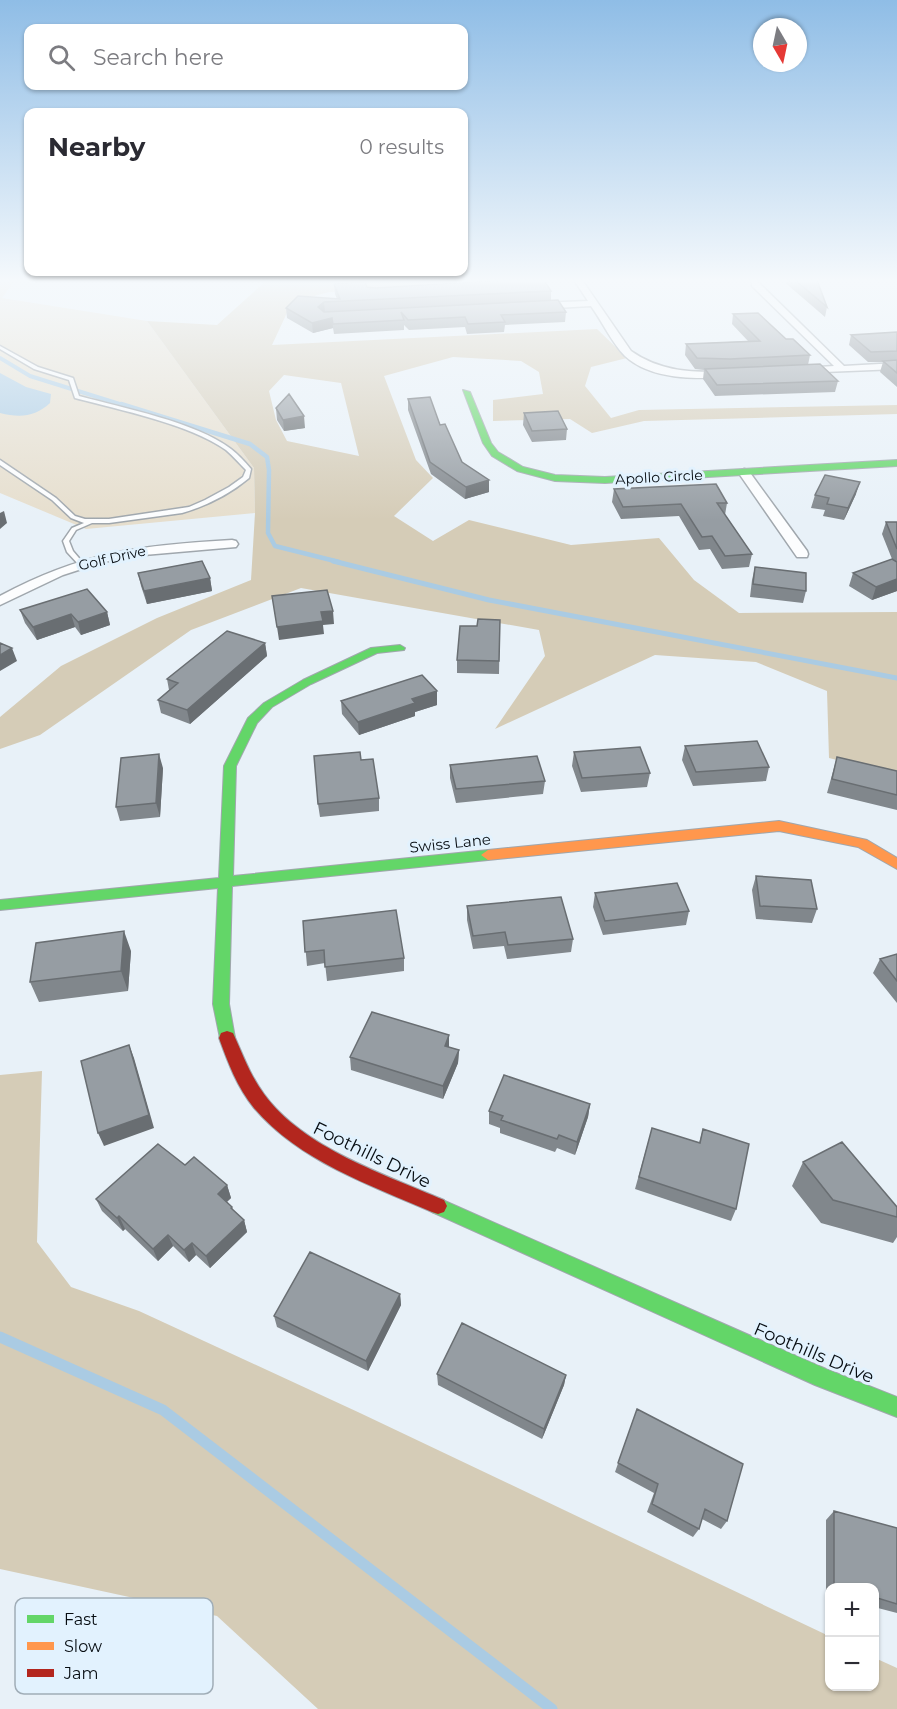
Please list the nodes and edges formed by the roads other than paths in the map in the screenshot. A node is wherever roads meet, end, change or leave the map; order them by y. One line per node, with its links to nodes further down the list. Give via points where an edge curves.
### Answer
1 (21, 360): 12 (lane, via 71,379 76,395 218,443 249,470 246,478 196,508)
2 (637, 360): 7 (street, via 683,374)
3 (833, 360): 5 (street)
4 (897, 366): 5 (street)
5 (842, 369): 6 (street)
6 (795, 371)
7 (735, 374)
8 (466, 392): 11 (street, Apollo Circle, via 495,454 520,469 576,481)
9 (0, 462): 12 (lane, via 73,517)
10 (897, 463): 11 (street, Apollo Circle)
11 (744, 472): 14 (street)
12 (95, 522): 15 (lane, via 74,529 66,542)
13 (232, 544): 15 (street, Golf Drive, via 165,547)
14 (802, 554)
15 (81, 564): 16 (street, Golf Drive)
16 (0, 601)
17 (400, 648): 19 (street, Foothills Drive, via 375,650 307,681 268,705 252,721 230,766)
18 (897, 864): 19 (street, Swiss Lane, via 862,843 779,825)
19 (225, 883): 20 (street, Swiss Lane); 21 (street, Foothills Drive, via 221,1004 224,1034 243,1079 261,1106 286,1132 318,1152 375,1178 822,1378)
20 (0, 905)
21 (897, 1407)

